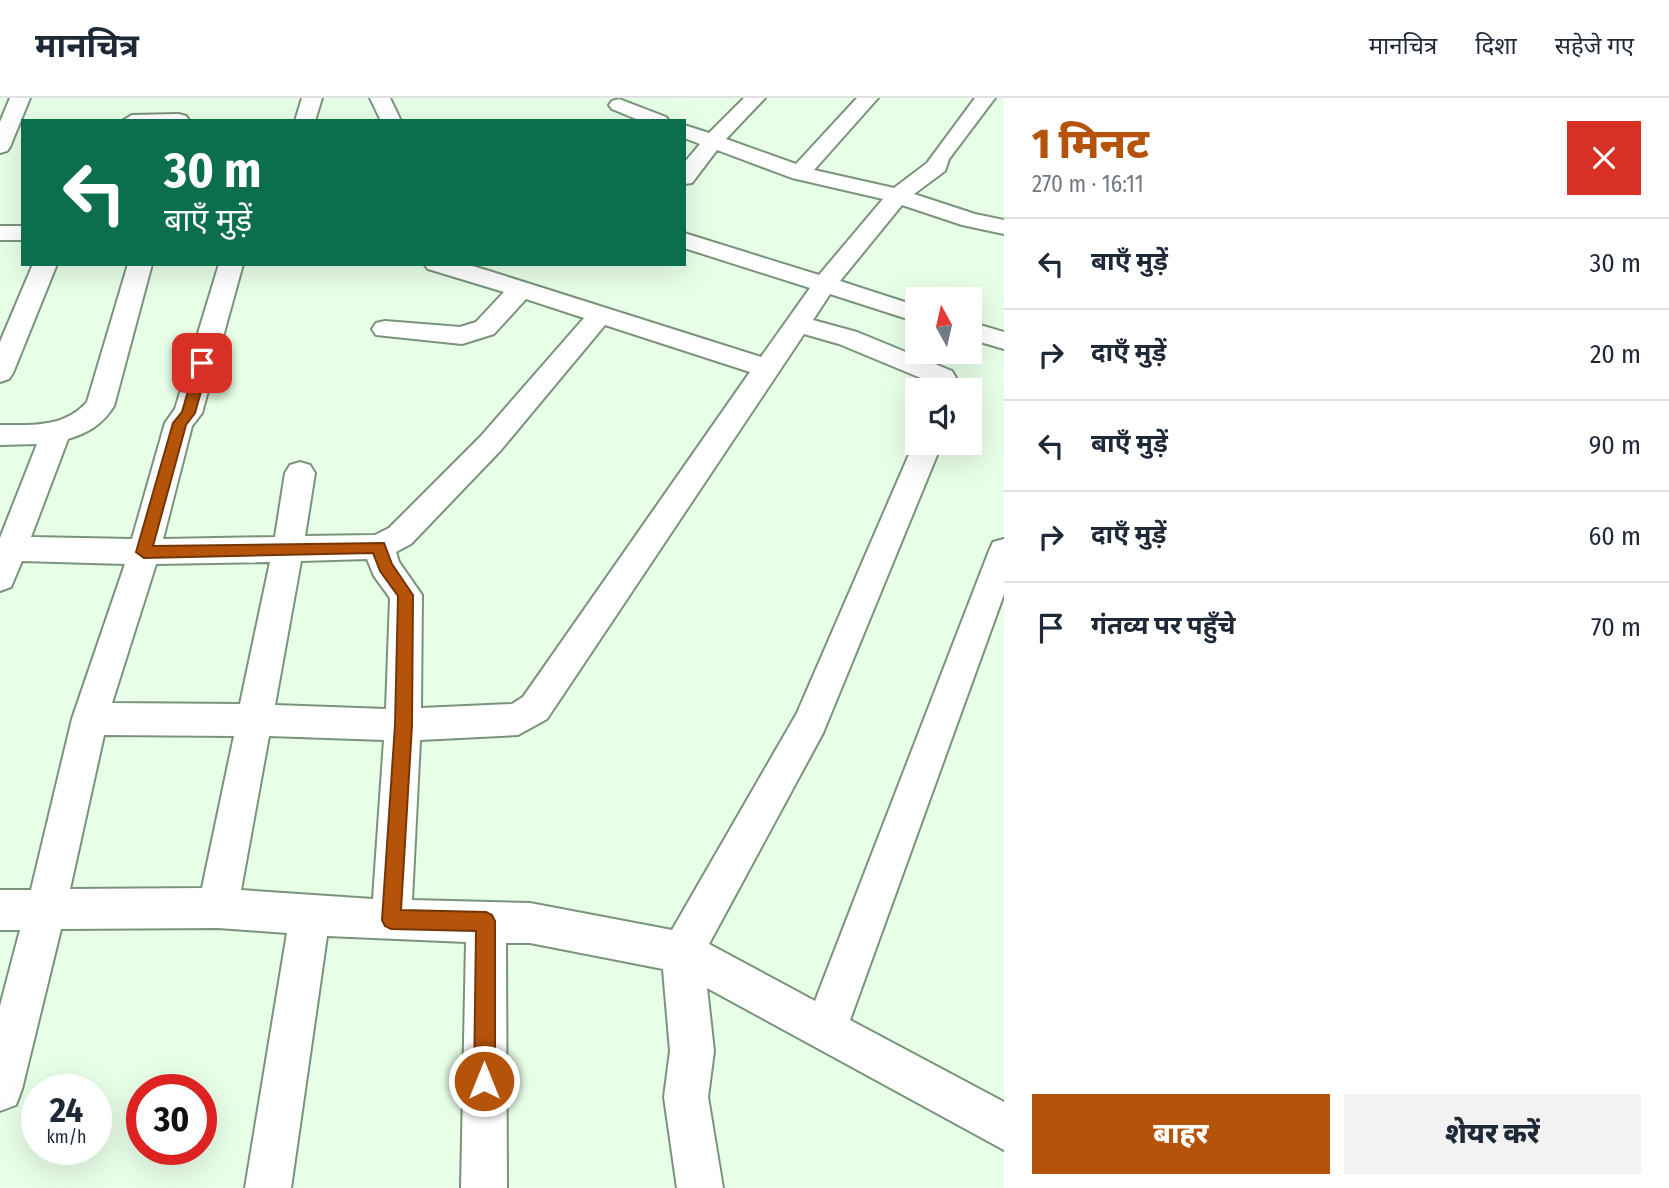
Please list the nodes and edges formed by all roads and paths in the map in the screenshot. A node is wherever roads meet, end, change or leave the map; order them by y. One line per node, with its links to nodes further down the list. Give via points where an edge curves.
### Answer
1 (20, 98): 13 (street)
2 (184, 98): 9 (street)
3 (312, 98): 10 (street)
4 (380, 98): 11 (street)
5 (755, 98): 15 (street)
6 (868, 98): 17 (street)
7 (985, 98): 19 (street, via 937,166)
8 (619, 105): 12 (street)
9 (179, 119)
10 (306, 119)
11 (390, 119)
12 (654, 119)
13 (11, 124): 16 (street)
14 (686, 132): 15 (street)
15 (712, 142): 17 (street); 18 (street)
16 (0, 146)
17 (800, 173): 19 (street)
18 (686, 175)
19 (898, 196): 20 (street); 28 (street)
20 (1004, 227)
21 (0, 233): 22 (street)
22 (21, 233)
23 (686, 241): 28 (street)
24 (44, 266): 37 (street)
25 (140, 266): 39 (street, via 100,406 78,426)
26 (229, 266): 47 (street)
27 (443, 266): 29 (street)
28 (824, 285): 30 (street); 32 (street)
29 (521, 289): 31 (street); 33 (street, via 485,328 462,336)
30 (905, 310)
31 (601, 314): 36 (street); 43 (street, via 491,443 400,536)
32 (799, 324): 36 (street); 38 (street, via 848,338)
33 (385, 329)
34 (982, 334): 35 (street)
35 (1004, 341)
36 (766, 368): 51 (street, via 535,708 518,719)
37 (0, 373)
38 (944, 378)
39 (56, 433): 40 (street); 44 (street)
40 (0, 435)
41 (923, 455): 58 (street, via 811,722)
42 (300, 473): 45 (street)
43 (379, 547): 45 (street); 51 (street, via 385,567 405,595)
44 (12, 549): 47 (street); 48 (street)
45 (288, 550): 47 (street); 50 (street)
46 (1004, 551): 59 (street)
47 (144, 552): 49 (street)
48 (0, 578)
49 (90, 719): 50 (street); 52 (street)
50 (256, 720): 51 (street); 53 (street)
51 (403, 725): 56 (street)
52 (47, 908): 53 (street); 54 (street); 60 (street)
53 (218, 908): 55 (street)
54 (0, 910)
55 (310, 913): 56 (street); 62 (street)
56 (391, 920): 57 (street)
57 (486, 921): 58 (street, via 530,923); 63 (street)
58 (682, 952): 59 (street); 64 (street, via 692,1051 686,1097)
59 (825, 1030): 61 (street)
60 (0, 1089)
61 (1004, 1127)
62 (268, 1188)
63 (484, 1188)
64 (700, 1188)

